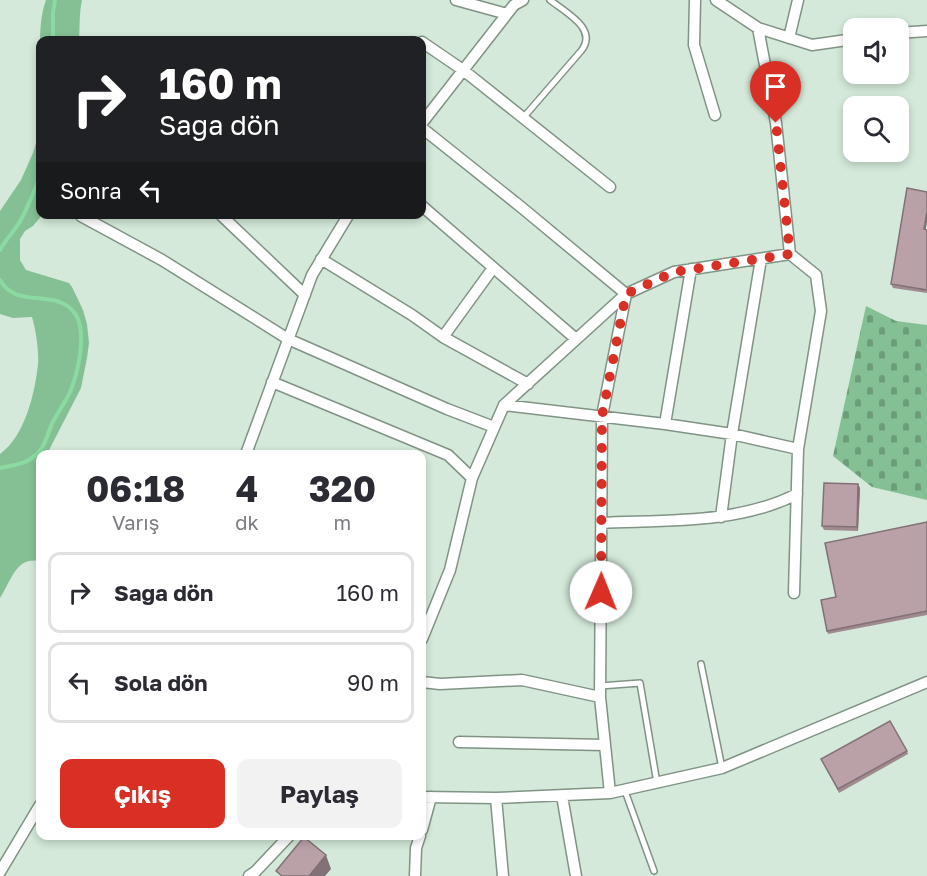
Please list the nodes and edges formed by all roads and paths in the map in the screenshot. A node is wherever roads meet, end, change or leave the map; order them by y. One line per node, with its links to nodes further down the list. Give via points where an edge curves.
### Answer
1 (456, 0): 7 (street)
2 (523, 0): 7 (street)
3 (550, 0): 17 (lane, via 584,29 586,44)
4 (695, 0): 15 (street, via 694,45)
5 (716, 0): 8 (street)
6 (798, 0): 11 (street)
7 (507, 14): 14 (street)
8 (758, 28): 11 (street); 24 (street, via 776,123)
9 (927, 31): 10 (street)
10 (909, 32)
11 (789, 38): 12 (street, via 812,45)
12 (843, 41)
13 (426, 45): 14 (street)
14 (463, 70): 16 (street); 17 (street)
15 (715, 115)
16 (426, 118)
17 (523, 118): 19 (street)
18 (426, 131): 29 (street)
19 (610, 187)
20 (426, 209): 27 (street)
21 (87, 219): 32 (street, via 162,260)
22 (225, 219): 30 (street)
23 (346, 219): 26 (street)
24 (790, 254): 25 (street); 41 (street, via 816,275 821,312)
25 (761, 259): 28 (street); 40 (street)
26 (321, 260): 30 (street); 31 (street)
27 (493, 268): 31 (street); 33 (street)
28 (691, 269): 29 (street, via 674,272); 38 (street)
29 (626, 294): 33 (street); 37 (street)
30 (305, 295): 32 (street)
31 (443, 337): 35 (street)
32 (288, 339): 34 (street); 39 (street)
33 (576, 339): 35 (street)
34 (272, 382): 42 (street); 43 (street, via 448,455)
35 (528, 384): 36 (street)
36 (504, 405): 37 (street); 39 (street)
37 (602, 416): 38 (street); 46 (street)
38 (665, 424): 40 (street)
39 (494, 427): 43 (street)
40 (732, 434): 41 (street); 45 (street)
41 (798, 449): 44 (street)
42 (247, 450)
43 (472, 478): 48 (street, via 450,570)
44 (797, 495): 45 (street, via 779,504); 47 (street)
45 (721, 517): 46 (street)
46 (602, 523): 52 (street)
47 (794, 593)
48 (426, 629)
49 (701, 664): 55 (lane)
50 (426, 682): 52 (street, via 522,680)
51 (927, 682): 55 (street)
52 (600, 691): 54 (street); 56 (lane, via 640,683)
53 (459, 742): 54 (street)
54 (605, 745): 58 (street)
55 (722, 768): 56 (street)
56 (657, 783): 57 (street)
57 (625, 790): 58 (street); 65 (lane)
58 (610, 794): 59 (street)
59 (562, 796): 61 (street); 70 (street)
60 (426, 797): 61 (street)
61 (496, 798): 69 (street)
62 (36, 813): 66 (street)
63 (285, 840): 67 (street)
64 (419, 840): 68 (street)
65 (654, 871)
66 (4, 873)
67 (249, 876)
68 (415, 876)
69 (503, 876)
70 (576, 876)

